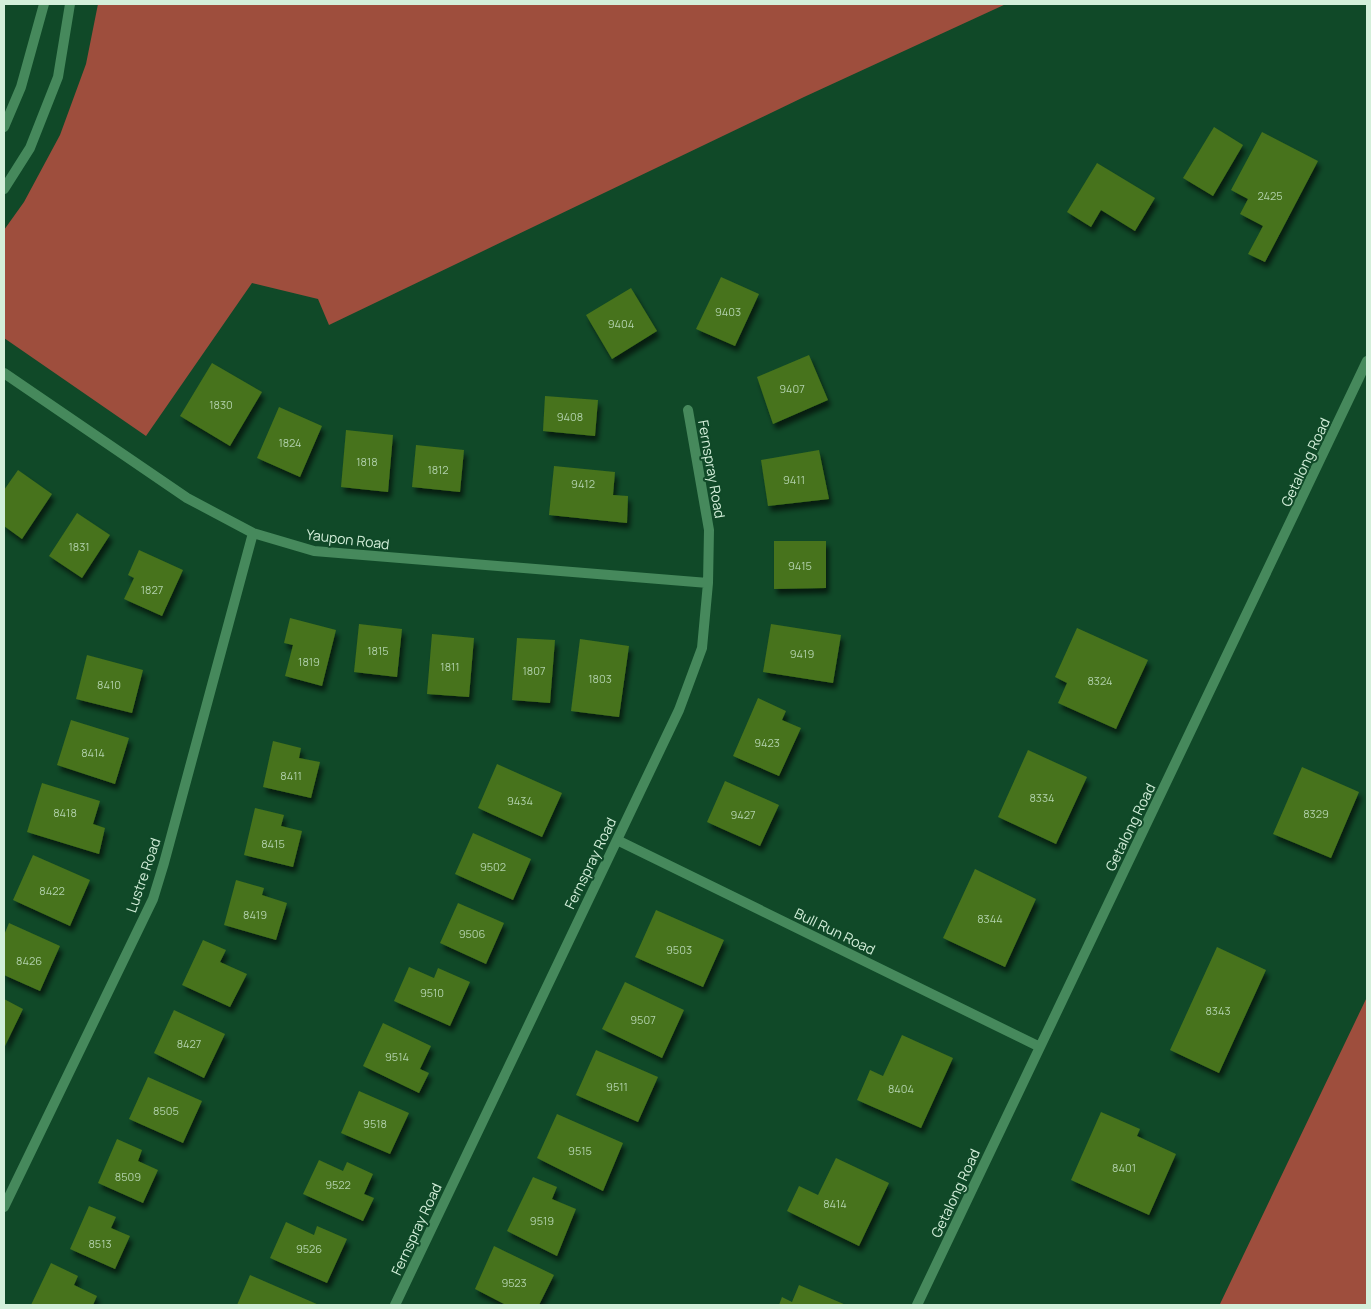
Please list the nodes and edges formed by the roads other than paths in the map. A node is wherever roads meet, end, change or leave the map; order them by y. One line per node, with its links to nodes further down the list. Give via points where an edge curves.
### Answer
1 (44, 4): 3 (street, via 21,87)
2 (70, 4): 4 (street, via 58,77 30,148)
3 (4, 127)
4 (4, 189)
5 (1367, 361): 11 (street, Getalong Road)
6 (4, 373): 8 (street, Yaupon Road, via 187,498)
7 (688, 410): 9 (street, Fernspray Road, via 709,530)
8 (253, 533): 9 (street, Yaupon Road, via 314,551); 12 (street, Lustre Road, via 153,899)
9 (708, 583): 10 (street, Fernspray Road, via 702,648 678,710)
10 (617, 840): 11 (street, Bull Run Road); 13 (street, Fernspray Road)
11 (1040, 1047): 14 (street, Getalong Road)
12 (4, 1206)
13 (395, 1305)
14 (917, 1305)

